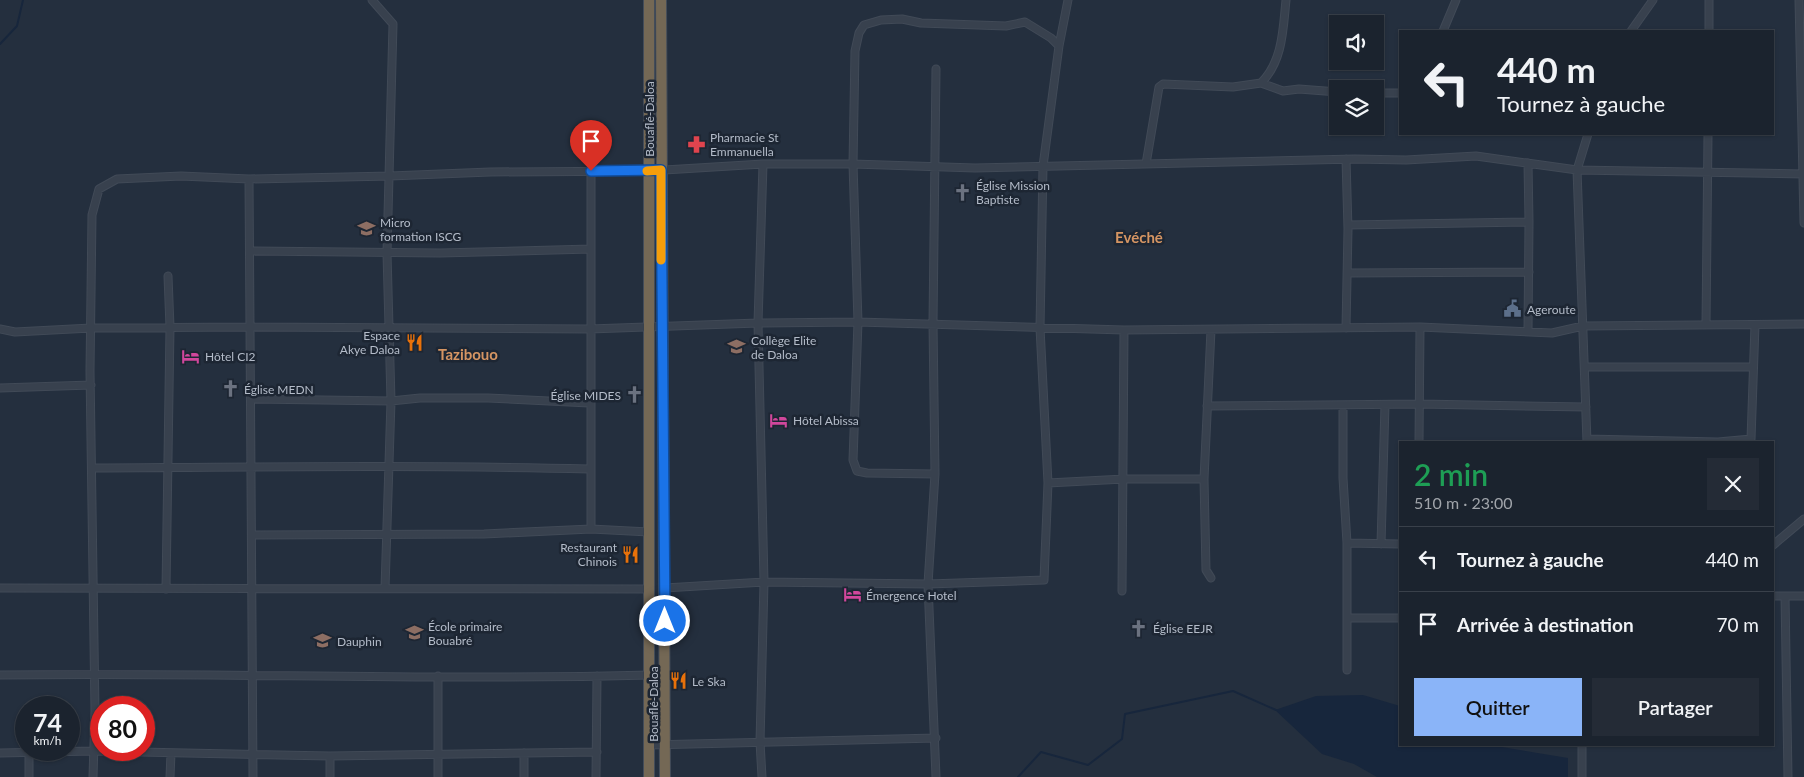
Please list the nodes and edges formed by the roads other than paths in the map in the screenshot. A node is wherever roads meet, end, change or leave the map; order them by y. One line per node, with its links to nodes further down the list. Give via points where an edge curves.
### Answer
1 (372, 0): 34 (street, via 393,24)
2 (649, 0): 31 (highway, Bouaflé-Daloa)
3 (662, 0): 28 (highway, Bouaflé-Daloa)
4 (1068, 0): 13 (street)
5 (1286, 0): 15 (street, via 1281,47 1275,65)
6 (1456, 0): 10 (street)
7 (1653, 0): 11 (street)
8 (1709, 0): 12 (street)
9 (1799, 0): 33 (street)
10 (1444, 30)
11 (1632, 30)
12 (1709, 30)
13 (1059, 46): 24 (street, via 1025,22 996,26 921,23 902,19 864,25 854,51); 26 (street)
14 (936, 69): 27 (street)
15 (1261, 83): 16 (street, via 1283,91); 25 (street, via 1232,87 1161,85)
16 (1329, 91)
17 (1384, 93): 18 (street)
18 (1399, 93)
19 (1588, 135): 29 (street)
20 (1708, 135): 32 (street)
21 (1346, 159): 22 (street, via 1476,156); 25 (street); 38 (street)
22 (1528, 163): 29 (street); 36 (street)
23 (763, 164): 24 (street); 28 (street); 46 (street)
24 (853, 164): 27 (street); 45 (street)
25 (1146, 164): 26 (street)
26 (1043, 166): 27 (street); 59 (street)
27 (936, 168): 47 (street)
28 (661, 170): 31 (street); 53 (highway, Bouaflé-Daloa)
29 (1577, 170): 32 (street); 54 (street)
30 (591, 171): 31 (street); 34 (street); 39 (street)
31 (648, 171): 52 (highway, Bouaflé-Daloa)
32 (1708, 172): 33 (street); 49 (street)
33 (1803, 174): 37 (street)
34 (390, 176): 35 (street); 41 (street)
35 (249, 178): 40 (street); 57 (street, via 181,176 117,179 99,189 92,215)
36 (1529, 222): 38 (street); 42 (street)
37 (1804, 223)
38 (1348, 225): 43 (street)
39 (591, 249): 41 (street); 62 (street)
40 (250, 251): 41 (street); 51 (street)
41 (387, 253): 58 (street)
42 (1529, 272): 43 (street); 65 (street)
43 (1347, 274): 60 (street)
44 (168, 276): 55 (street)
45 (858, 322): 46 (street); 47 (street); 86 (street, via 853,460 857,470 866,473)
46 (758, 323): 53 (street); 100 (street)
47 (932, 323): 59 (street); 86 (street)
48 (1804, 324): 50 (street)
49 (1706, 325): 50 (street); 54 (street)
50 (1755, 325): 67 (street)
51 (249, 326): 55 (street); 58 (street); 70 (street)
52 (648, 326): 53 (street); 62 (street); 92 (highway, Bouaflé-Daloa)
53 (661, 326): 104 (highway, Bouaflé-Daloa)
54 (1583, 326): 65 (street, via 1568,331); 66 (street)
55 (170, 327): 57 (street); 83 (street)
56 (1420, 327): 60 (street); 65 (street); 73 (street)
57 (91, 328): 61 (street, via 15,332); 68 (street)
58 (388, 328): 62 (street); 71 (street)
59 (1040, 328): 63 (street); 89 (street)
60 (1346, 328): 64 (street)
61 (0, 329)
62 (590, 330): 72 (street)
63 (1124, 330): 64 (street); 88 (street)
64 (1211, 330): 75 (street)
65 (1528, 332)
66 (1585, 367): 67 (street); 77 (street)
67 (1753, 367): 80 (street, via 1751,439)
68 (91, 385): 69 (street); 82 (street)
69 (0, 388)
70 (251, 399): 71 (street); 84 (street)
71 (391, 401): 72 (street, via 488,398); 81 (street)
72 (589, 403): 85 (street)
73 (1420, 404): 74 (street); 77 (street); 78 (street)
74 (1385, 405): 76 (street); 96 (street)
75 (1207, 406): 76 (street); 87 (street)
76 (1343, 406): 95 (street)
77 (1586, 407): 79 (street)
78 (1419, 441)
79 (1587, 441)
80 (1729, 441)
81 (389, 467): 84 (street); 85 (street, via 449,465); 93 (street)
82 (93, 468): 83 (street); 108 (street)
83 (167, 468): 84 (street); 105 (street)
84 (252, 468): 94 (street)
85 (589, 469): 91 (street)
86 (935, 474): 101 (street)
87 (1204, 478): 88 (street); 99 (street, via 1206,570)
88 (1124, 479): 89 (street); 109 (street)
89 (1048, 483): 101 (street, via 1044,580)
90 (1804, 519): 98 (street)
91 (591, 529): 92 (street); 93 (street, via 484,534)
92 (649, 532): 107 (highway, Bouaflé-Daloa)
93 (387, 533): 94 (street); 103 (street)
94 (252, 535): 106 (street)
95 (1347, 543): 96 (street); 113 (street)
96 (1381, 544): 97 (street)
97 (1399, 544)
98 (1774, 544)
99 (1211, 578)
100 (764, 582): 101 (street); 104 (street); 124 (street)
101 (928, 584): 123 (street)
102 (0, 588): 108 (street)
103 (385, 588): 106 (street); 107 (street)
104 (665, 588): 125 (highway, Bouaflé-Daloa)
105 (166, 589): 106 (street); 108 (street)
106 (253, 589): 118 (street)
107 (649, 589): 119 (highway, Bouaflé-Daloa)
108 (93, 590): 116 (street)
109 (1122, 591)
110 (1774, 596): 111 (street)
111 (1785, 596): 112 (street); 152 (street)
112 (1804, 596)
113 (1346, 618): 114 (street); 115 (street)
114 (1399, 618)
115 (1346, 670)
116 (94, 674): 117 (street); 118 (street); 122 (street)
117 (0, 675)
118 (254, 675): 120 (street); 135 (street)
119 (650, 675): 121 (street); 126 (highway, Bouaflé-Daloa)
120 (438, 676): 121 (street); 134 (street)
121 (597, 676): 129 (street)
122 (94, 696)
123 (936, 738): 124 (street); 150 (street)
124 (760, 742): 125 (street); 149 (street)
125 (666, 744): 126 (street); 148 (highway, Bouaflé-Daloa)
126 (649, 745): 147 (highway, Bouaflé-Daloa)
127 (1582, 746): 151 (street)
128 (15, 752): 130 (street)
129 (597, 752): 132 (street); 146 (street)
130 (0, 753)
131 (155, 753): 133 (street)
132 (524, 753): 134 (street); 145 (street)
133 (170, 754): 135 (street); 141 (street)
134 (438, 755): 136 (street); 144 (street)
135 (253, 756): 136 (street); 142 (street)
136 (330, 756): 143 (street)
137 (30, 761): 139 (street)
138 (93, 761): 140 (street)
139 (29, 777)
140 (93, 777)
141 (170, 777)
142 (253, 777)
143 (330, 777)
144 (438, 777)
145 (524, 777)
146 (596, 777)
147 (649, 777)
148 (665, 777)
149 (762, 777)
150 (936, 777)
151 (1582, 777)
152 (1788, 777)

